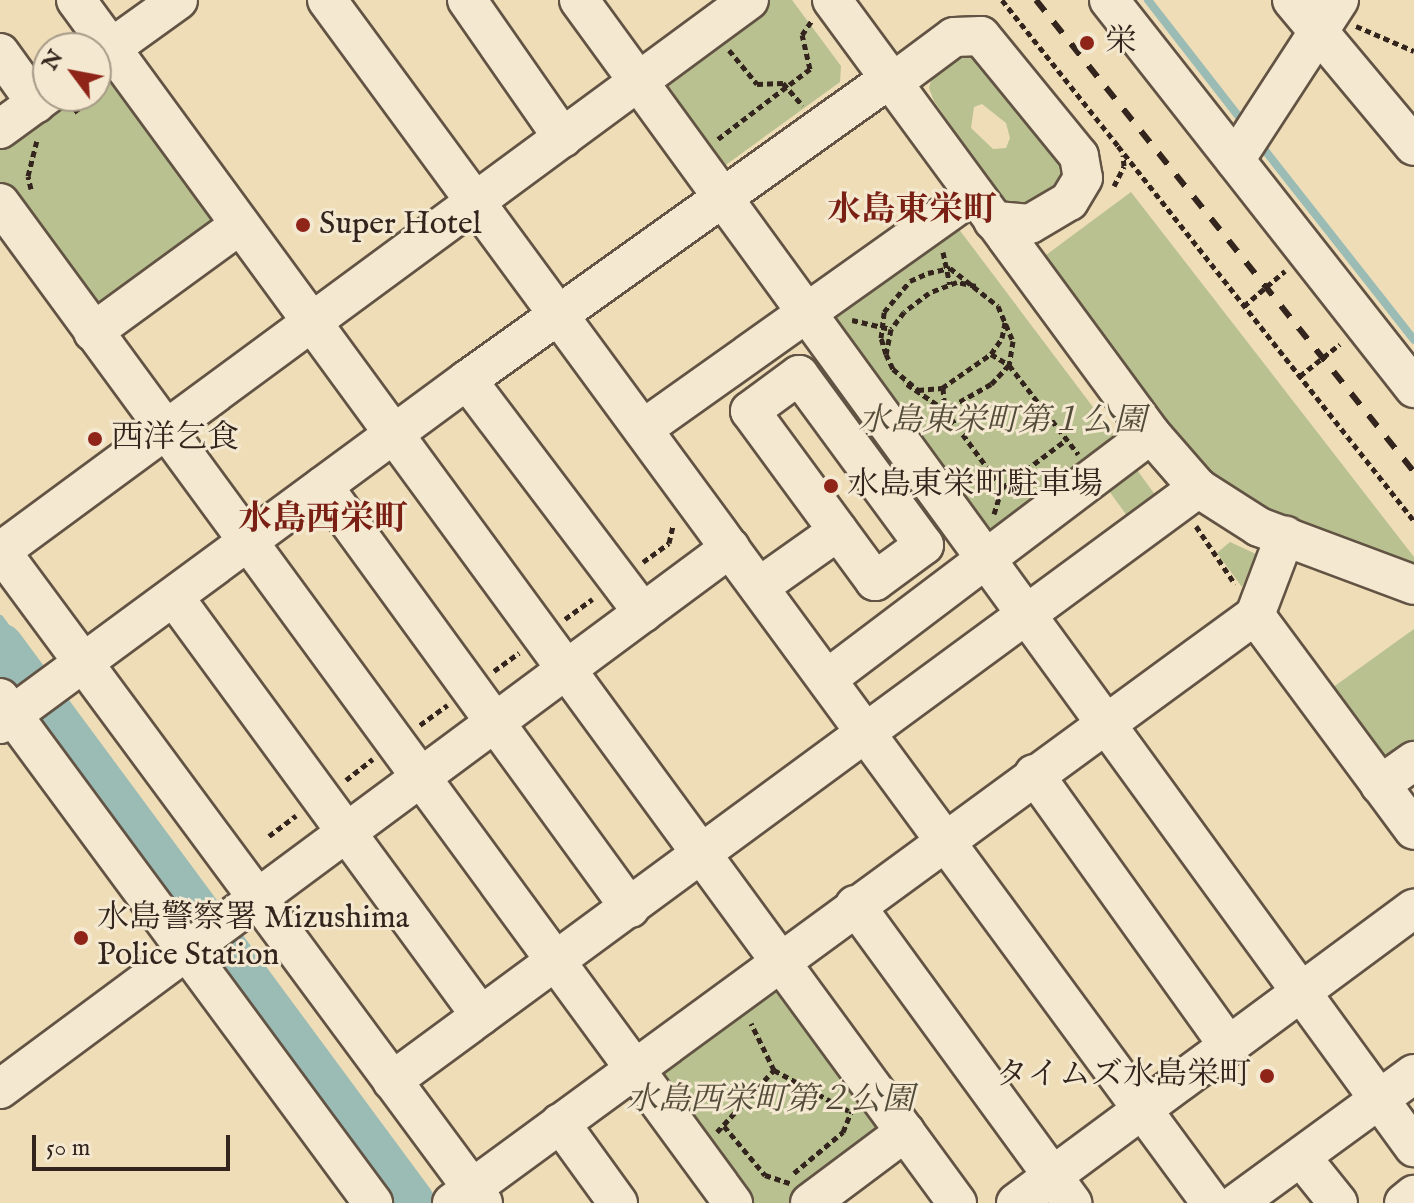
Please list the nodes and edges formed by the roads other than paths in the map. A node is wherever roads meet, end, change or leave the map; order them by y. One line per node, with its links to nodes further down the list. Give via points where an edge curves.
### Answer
1 (76, 0): 12 (street)
2 (178, 0): 14 (street)
3 (467, 0): 18 (street)
4 (579, 0): 15 (street)
5 (749, 0): 10 (street)
6 (1109, 0): 20 (street)
7 (1292, 0): 11 (street)
8 (334, 2): 23 (street)
9 (824, 9): 16 (street)
10 (700, 14): 15 (street)
11 (1329, 15): 19 (street); 20 (street)
12 (95, 32)
13 (0, 53): 17 (street)
14 (112, 60): 25 (street)
15 (639, 81): 18 (street); 21 (street)
16 (890, 81): 21 (street); 24 (street); 24 (street, via 954,37 981,36 1079,156 1083,178 1069,201 1030,224)
17 (38, 117)
18 (563, 138): 23 (street)
19 (1414, 146)
20 (1235, 160): 31 (street)
21 (723, 196): 26 (street); 27 (street)
22 (18, 200): 29 (street)
23 (475, 201): 26 (street); 28 (street)
24 (984, 208): 27 (street); 35 (street)
25 (240, 225): 28 (street); 29 (street)
26 (559, 314): 30 (street); 32 (street)
27 (826, 314): 32 (street); 42 (street)
28 (314, 321): 33 (street); 34 (street)
29 (93, 332): 33 (street)
30 (467, 380): 34 (street); 47 (street)
31 (1414, 388)
32 (643, 429): 41 (street)
33 (164, 430): 40 (street); 43 (street)
34 (394, 433): 36 (street); 50 (street)
35 (1151, 434): 37 (street); 42 (street)
36 (323, 486): 40 (street); 55 (street)
37 (1188, 495): 38 (street); 48 (street)
38 (1285, 536): 44 (street); 49 (street)
39 (845, 541): 39 (street, via 875,581 924,545 799,375 750,411); 46 (street)
40 (247, 542): 45 (street); 59 (street)
41 (730, 548): 46 (street); 47 (street)
42 (980, 548): 48 (street); 52 (street)
43 (0, 551): 51 (street)
44 (1414, 585)
45 (174, 597): 51 (street); 62 (street)
46 (767, 597): 52 (street)
47 (643, 613): 50 (street)
48 (1028, 613): 54 (street); 56 (street)
49 (1255, 615): 54 (street); 60 (street)
50 (567, 670): 55 (street); 64 (street)
51 (70, 672): 53 (street); 68 (street)
52 (827, 679): 56 (street)
53 (10, 710): 68 (street)
54 (1108, 721): 58 (street); 71 (street)
55 (495, 724): 59 (street); 66 (street)
56 (867, 733): 63 (street); 64 (street)
57 (1414, 761): 60 (street)
58 (1034, 774): 63 (street); 73 (street)
59 (420, 779): 62 (street); 70 (street)
60 (1380, 785): 61 (street)
61 (1414, 830)
62 (349, 832): 68 (street); 72 (street)
63 (945, 838): 65 (street); 79 (street)
64 (702, 856): 66 (street); 69 (street)
65 (855, 905): 69 (street); 84 (street)
66 (630, 908): 70 (street)
67 (1414, 908): 71 (street)
68 (220, 927): 76 (street); 77 (street); 88 (street)
69 (779, 961): 74 (street); 81 (street, via 864,1103)
70 (556, 962): 72 (street); 74 (street)
71 (1304, 990): 73 (street); 78 (street)
72 (481, 1016): 76 (street)
73 (1229, 1046): 79 (street)
74 (634, 1068): 80 (street); 90 (street)
75 (1414, 1074): 78 (street)
76 (392, 1081): 87 (street)
77 (0, 1089)
78 (1380, 1099): 82 (street); 83 (street)
79 (1142, 1109): 84 (street); 93 (street)
80 (560, 1123): 87 (street); 89 (street)
81 (905, 1132): 85 (street); 91 (street)
82 (1414, 1147)
83 (1301, 1157): 94 (street); 95 (street)
84 (1062, 1190): 92 (street)
85 (798, 1192)
86 (1414, 1195): 96 (street)
87 (469, 1198)
88 (373, 1203)
89 (618, 1203)
90 (733, 1203)
91 (957, 1203)
92 (1016, 1203)
93 (1211, 1203)
94 (1237, 1203)
95 (1338, 1203)
96 (1404, 1203)

